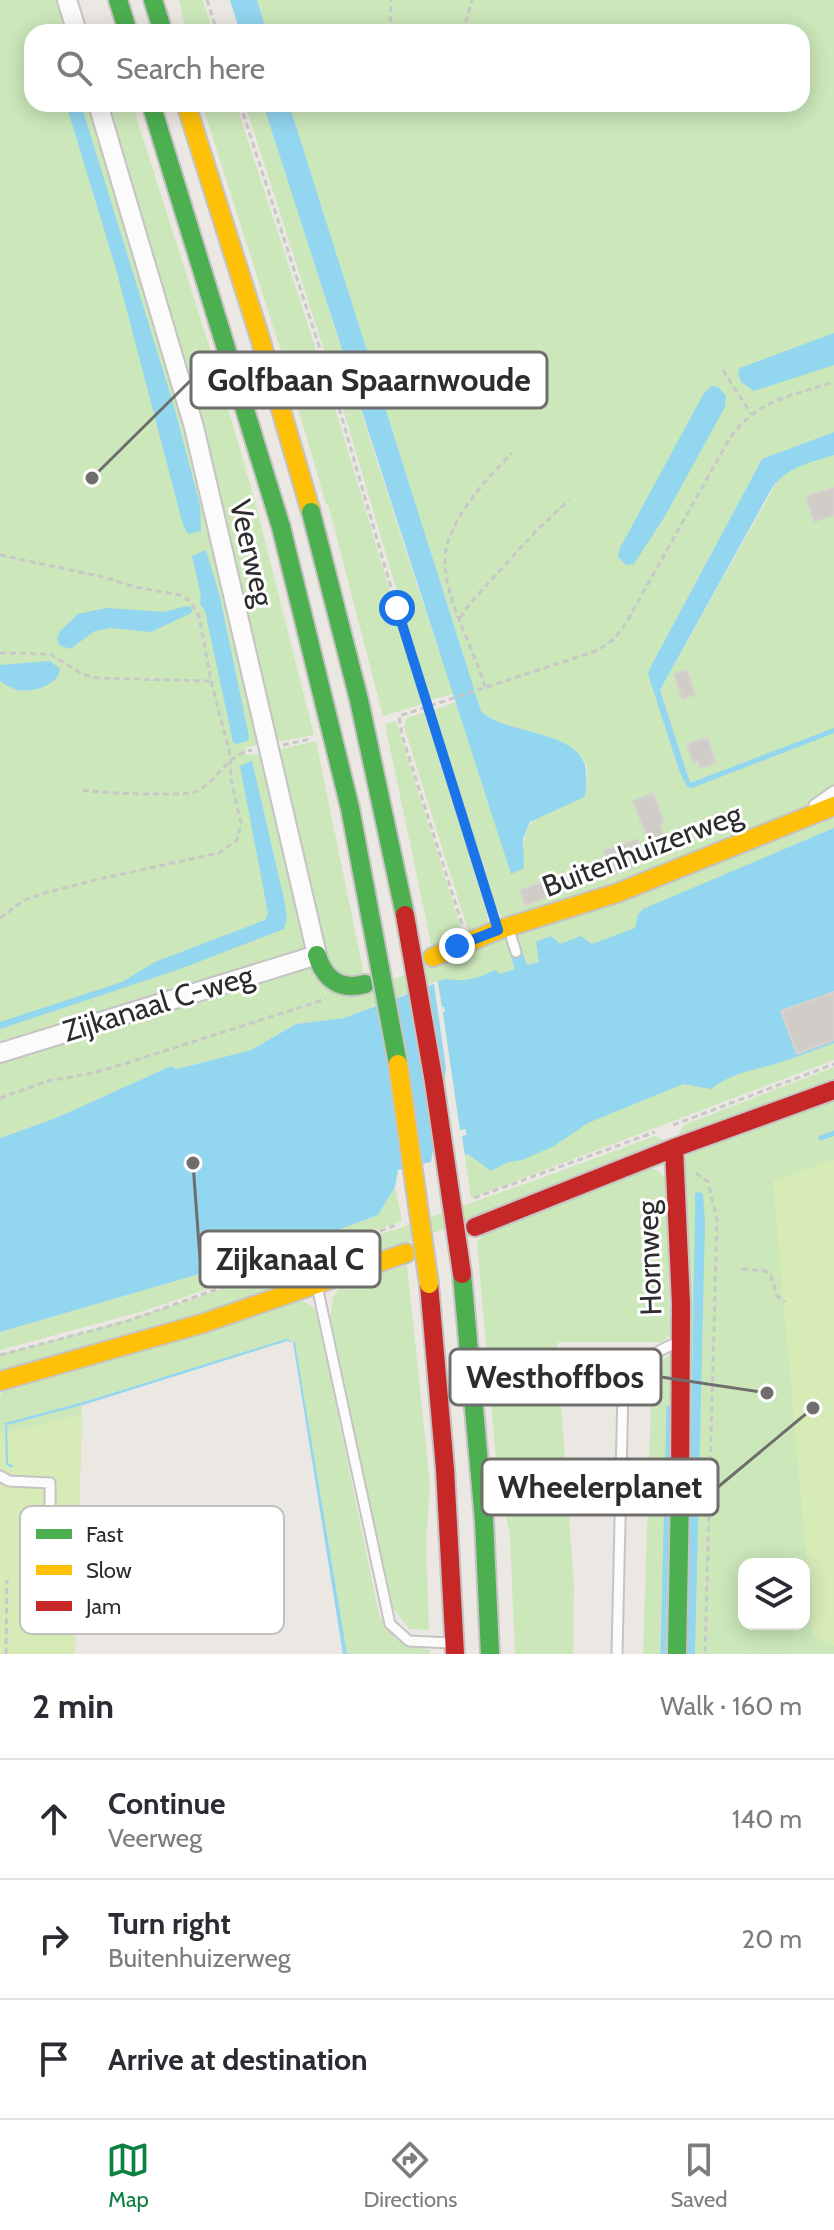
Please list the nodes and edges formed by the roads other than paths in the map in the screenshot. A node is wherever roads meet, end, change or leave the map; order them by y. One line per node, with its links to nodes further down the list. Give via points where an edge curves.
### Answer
1 (67, 0): 4 (street)
2 (118, 0): 5 (main road)
3 (153, 0): 6 (main road)
4 (74, 24)
5 (126, 24)
6 (160, 24)
7 (100, 112): 15 (street, Veerweg, via 194,427)
8 (154, 112): 28 (main road, bridge, via 281,527 325,691 368,889 413,1150 429,1284)
9 (189, 112): 29 (main road, bridge, via 311,512 359,695 404,903 462,1274)
10 (834, 791): 12 (lane)
11 (834, 806): 12 (main road, Buitenhuizerweg)
12 (798, 820): 13 (main road, Buitenhuizerweg, via 617,893)
13 (503, 928): 14 (lane); 16 (main road, Buitenhuizerweg)
14 (516, 952)
15 (317, 955): 17 (main road, Veerweg, via 328,979); 18 (street, Zijkanaal C-weg)
16 (433, 957)
17 (356, 986)
18 (0, 1053)
19 (834, 1090): 20 (main road)
20 (674, 1157): 21 (main road); 24 (main road, Hornweg)
21 (475, 1227)
22 (406, 1253): 23 (main road)
23 (317, 1286): 25 (main road); 28 (lane, via 390,1624 409,1641)
24 (680, 1342): 30 (lane, via 633,1372 623,1390); 31 (main road, Hornweg)
25 (0, 1381)
26 (0, 1476): 27 (lane, via 50,1483)
27 (50, 1506)
28 (455, 1648)
29 (490, 1654)
30 (617, 1654)
31 (677, 1654)

